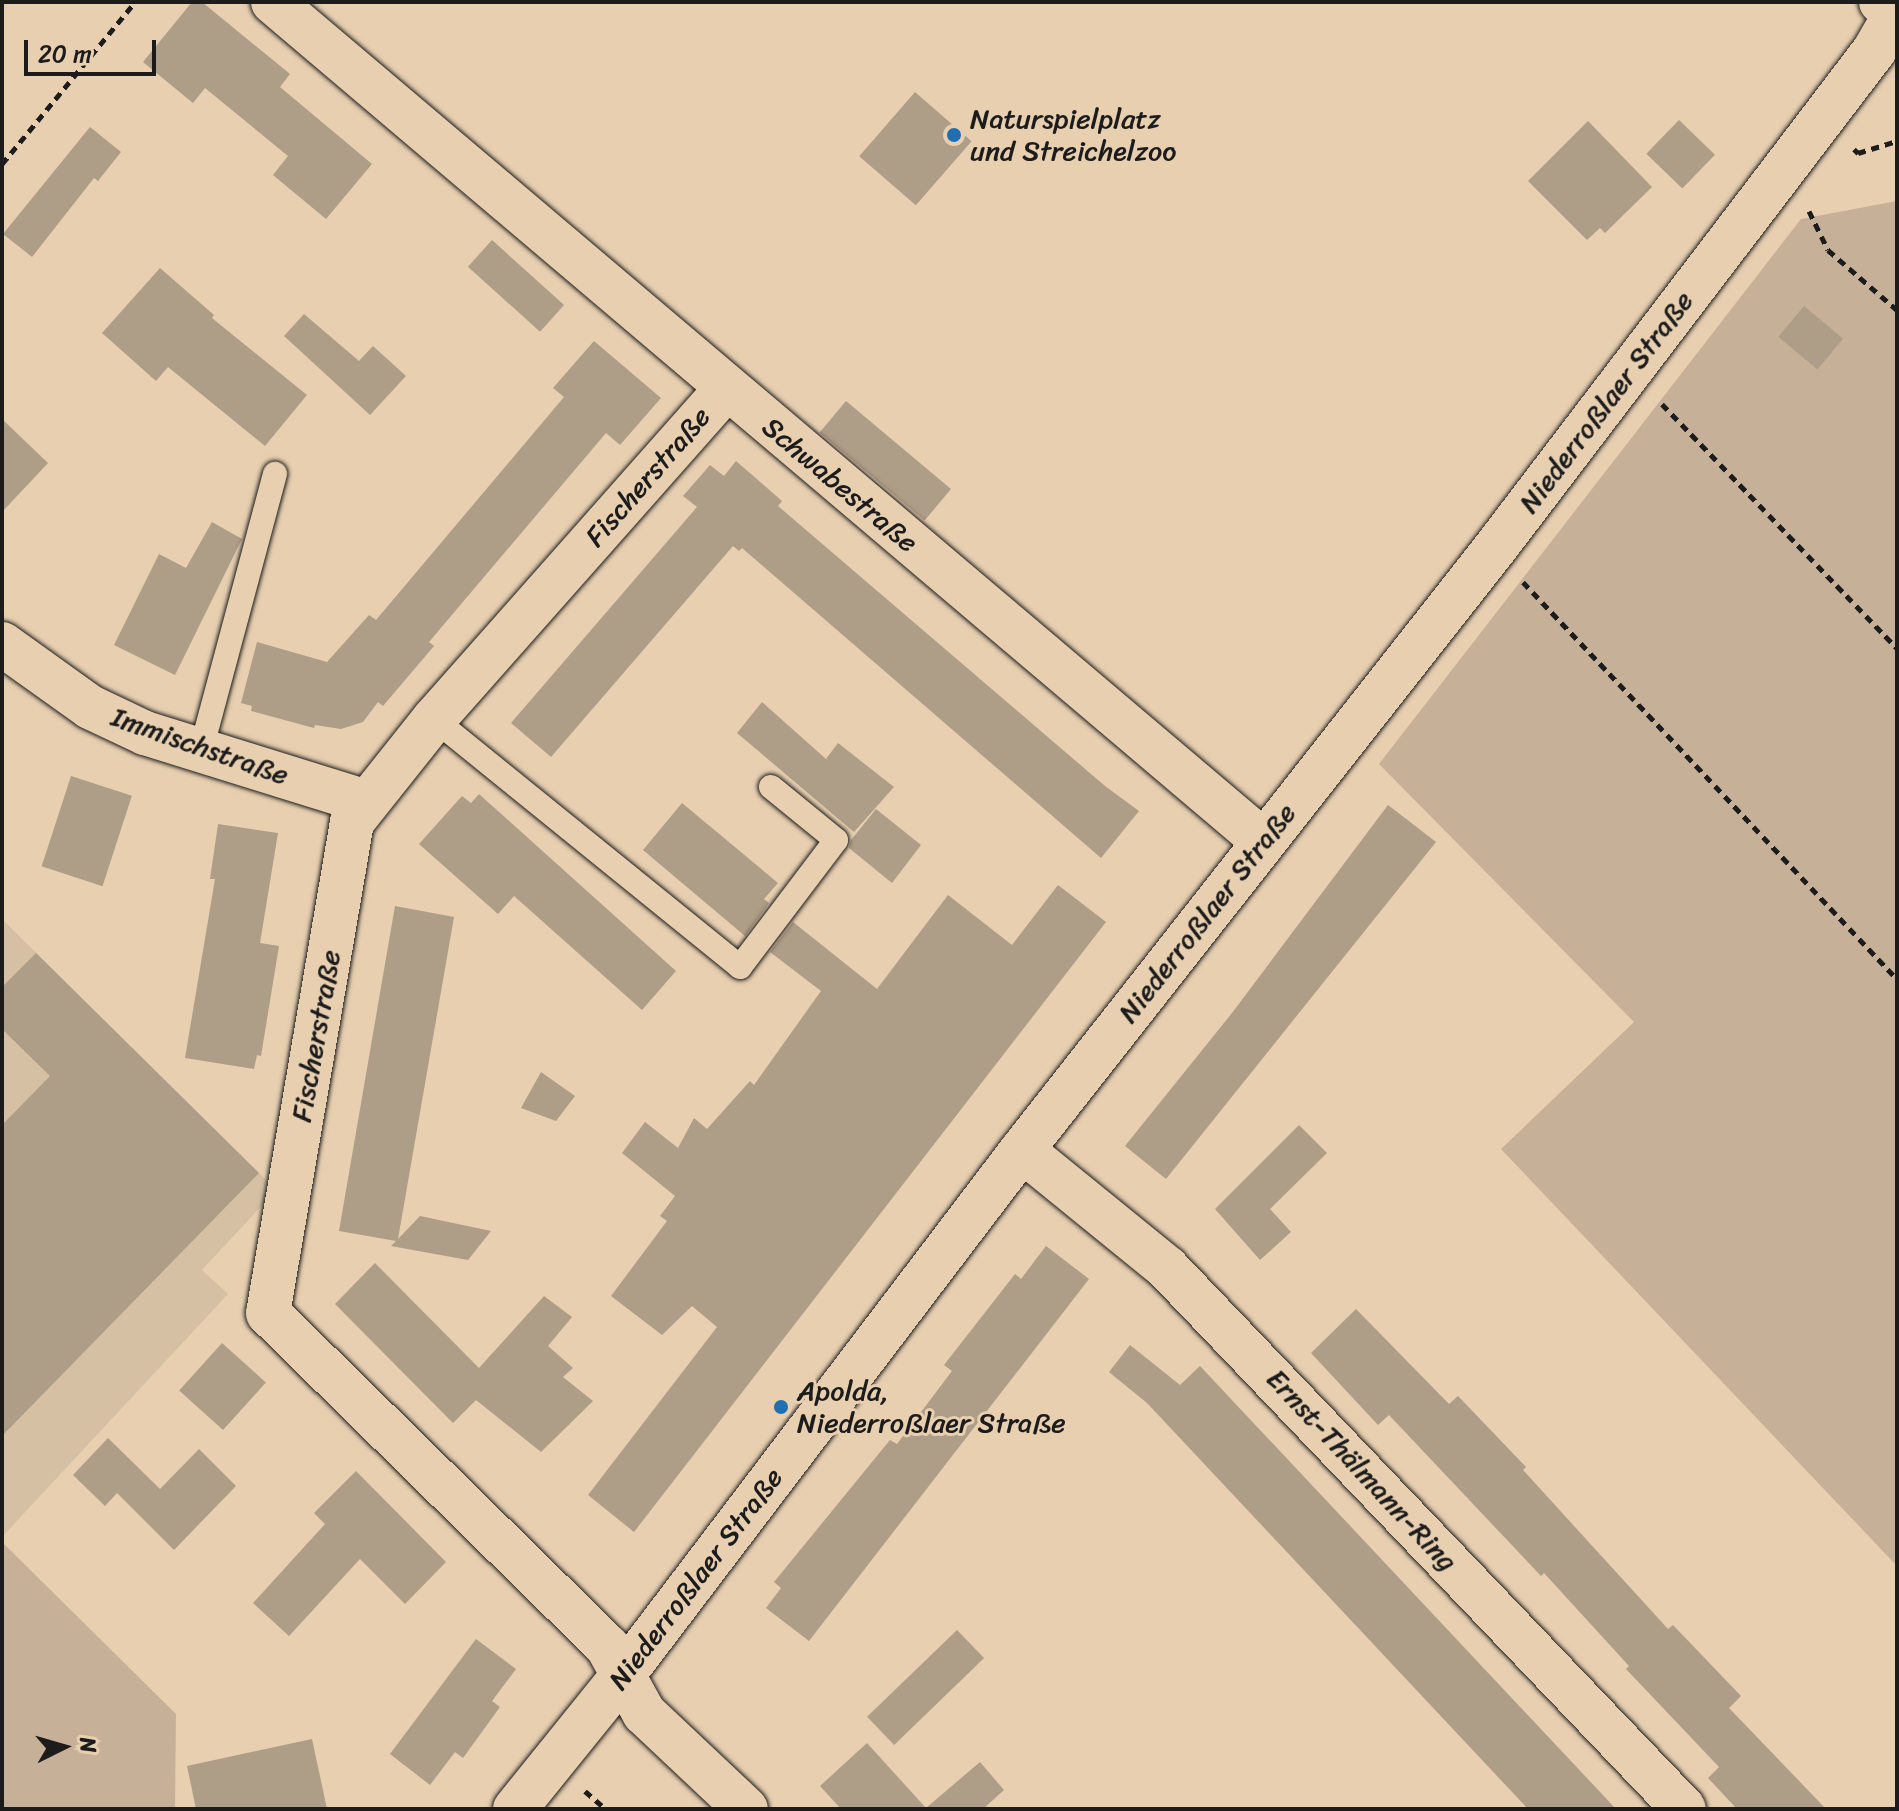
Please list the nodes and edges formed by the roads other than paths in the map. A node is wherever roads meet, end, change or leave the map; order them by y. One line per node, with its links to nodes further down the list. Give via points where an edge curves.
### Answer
1 (273, 2): 3 (street, Schwabestraße)
2 (1893, 11): 10 (street, Niederroßlaer Straße, via 1874,51 1496,547)
3 (726, 389): 6 (street, Fischerstraße); 10 (street, Schwabestraße)
4 (275, 474): 7 (lane)
5 (2, 644): 7 (street, Immischstraße, via 90,707 145,733)
6 (434, 719): 8 (lane, via 740,967 836,840); 9 (street, Fischerstraße)
7 (201, 750): 9 (street, Immischstraße)
8 (771, 787)
9 (367, 802): 12 (street, Fischerstraße, via 352,822 268,1313 607,1646)
10 (1263, 841): 11 (street, Niederroßlaer Straße)
11 (1022, 1150): 12 (street, Niederroßlaer Straße); 15 (street, Ernst-Thälmann-Ring, via 1167,1268)
12 (623, 1675): 13 (street, Niederroßlaer Straße); 14 (street, via 644,1713)
13 (515, 1809)
14 (746, 1809)
15 (1684, 1809)

